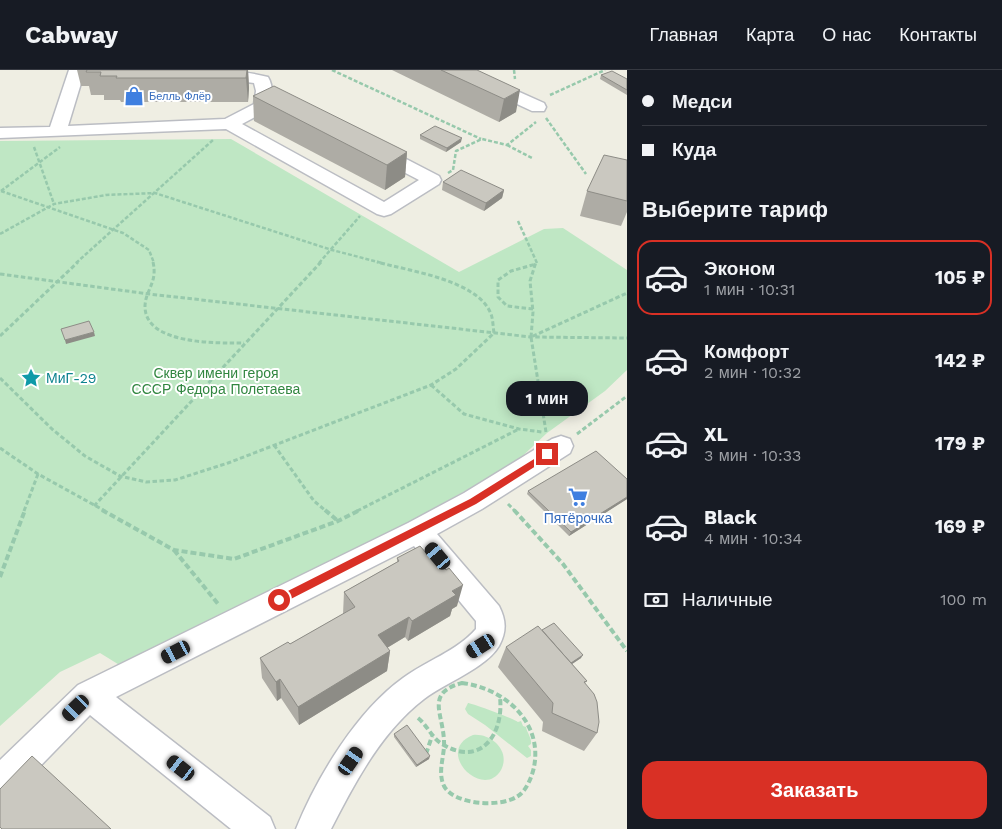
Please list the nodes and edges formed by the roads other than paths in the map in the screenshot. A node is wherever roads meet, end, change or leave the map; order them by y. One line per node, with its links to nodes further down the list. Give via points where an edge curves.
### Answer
1 (77, 70): 9 (lane)
2 (456, 70): 6 (lane)
3 (197, 76): 4 (lane, via 244,76 262,80)
4 (264, 91): 5 (lane); 7 (lane, via 262,106)
5 (280, 100)
6 (541, 112)
7 (230, 124): 9 (lane); 10 (lane, via 384,210 432,180)
8 (0, 132): 9 (lane)
9 (56, 132)
10 (365, 144)
11 (561, 446): 12 (lane)
12 (418, 531): 13 (lane); 16 (lane, via 489,615 499,639 487,639 414,689 391,710 346,769)
13 (89, 695): 14 (lane); 15 (lane)
14 (0, 783)
15 (258, 829)
16 (313, 829)

